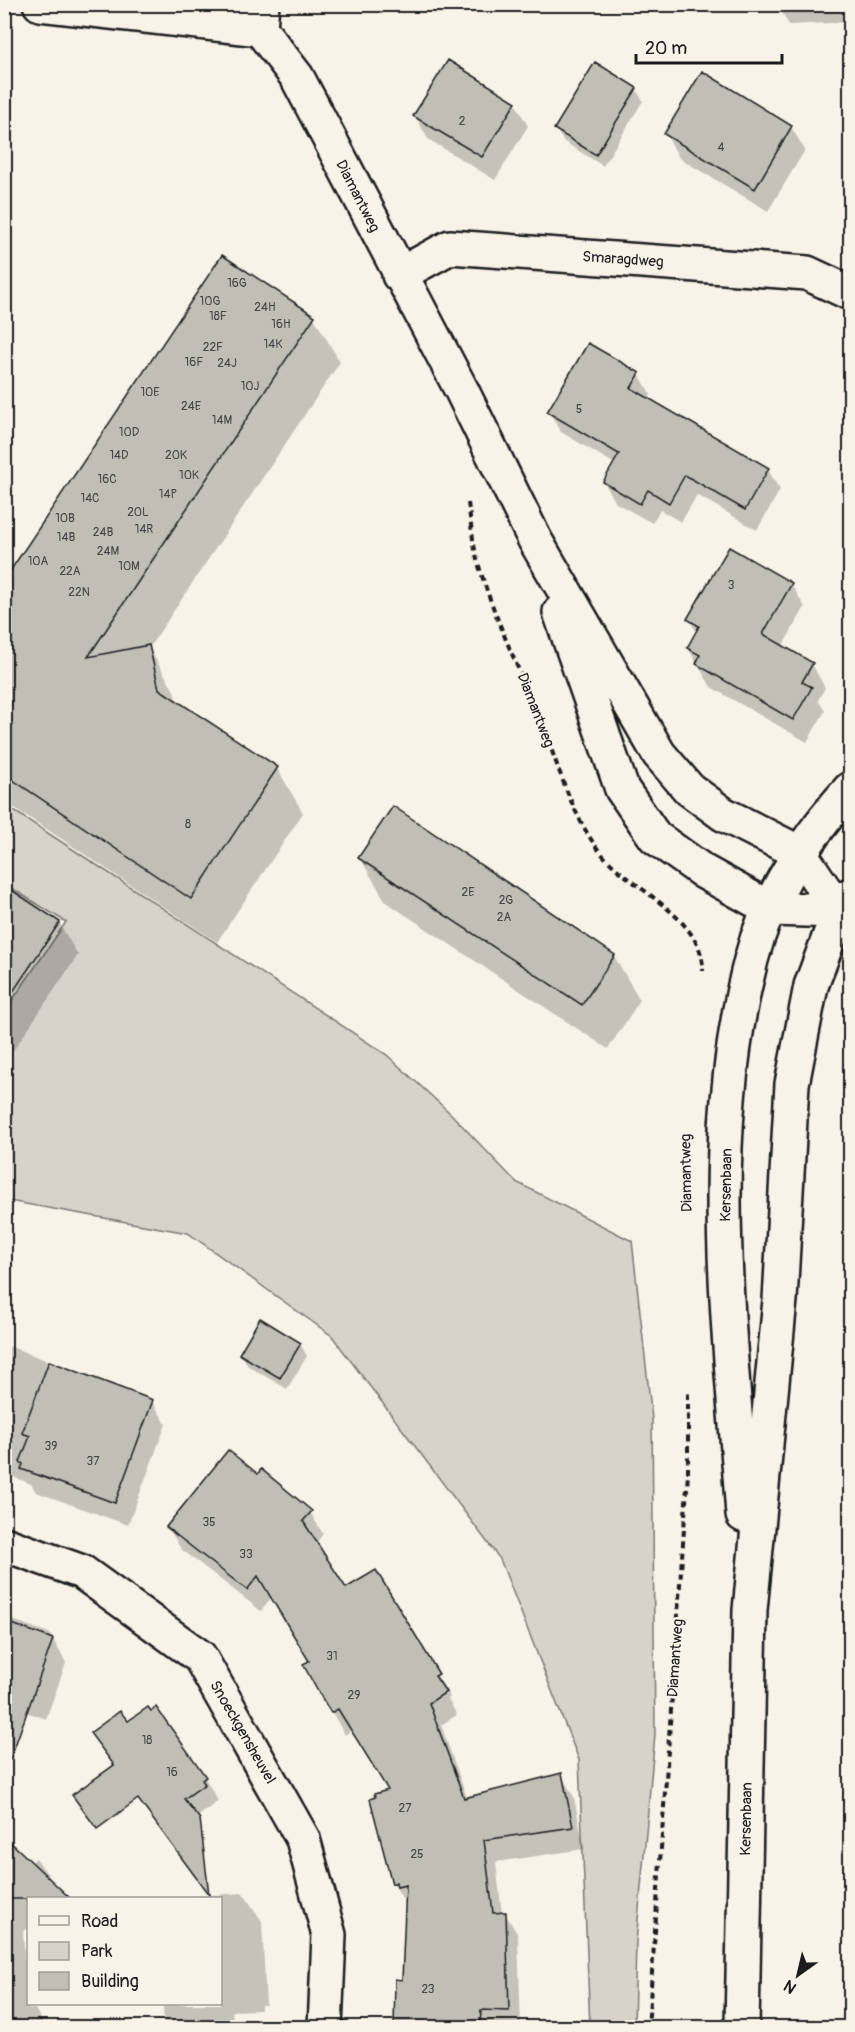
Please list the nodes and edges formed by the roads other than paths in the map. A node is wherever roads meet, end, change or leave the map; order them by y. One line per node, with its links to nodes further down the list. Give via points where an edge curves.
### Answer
1 (40, 4): 2 (street)
2 (261, 17): 3 (street, Diamantweg, via 297,77)
3 (399, 275): 4 (street, Smaragdweg, via 450,247 807,273); 5 (street, Diamantweg, via 461,389)
4 (850, 292)
5 (535, 540): 7 (street, Diamantweg, via 667,763 689,789 723,814); 9 (street, Diamantweg, via 621,789 655,837 704,872)
6 (850, 789): 7 (street, Kersenbaan)
7 (800, 853): 8 (street, Diamantweg); 9 (street, Kersenbaan)
8 (845, 903): 9 (street, Diamantweg); 11 (street, Kersenbaan, via 811,986 792,1084 780,1300)
9 (771, 909): 11 (street, Kersenbaan, via 751,959 728,1086 728,1300)
10 (4, 1544): 12 (street, Snoeckgensheuvel, via 82,1572 200,1657 303,1839 329,1935)
11 (750, 1610): 13 (street, Kersenbaan)
12 (326, 2028)
13 (742, 2028)

